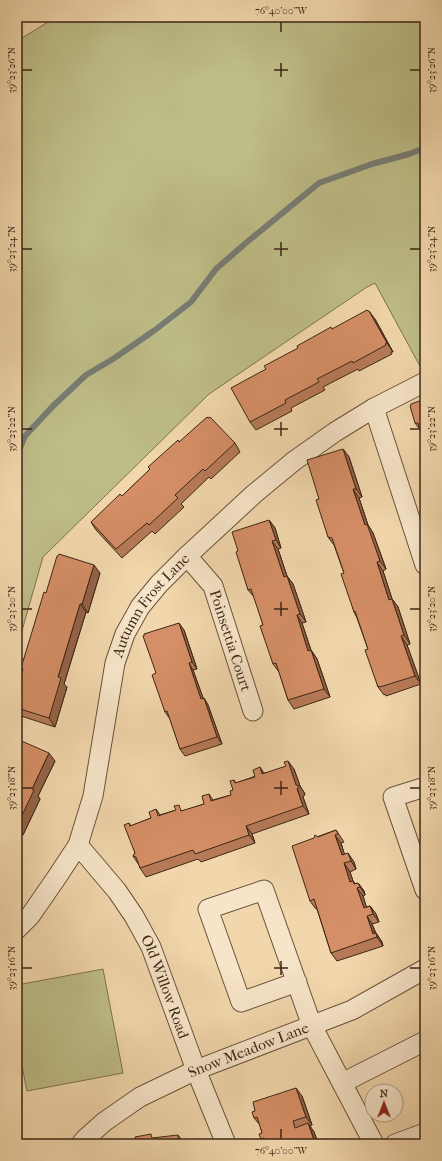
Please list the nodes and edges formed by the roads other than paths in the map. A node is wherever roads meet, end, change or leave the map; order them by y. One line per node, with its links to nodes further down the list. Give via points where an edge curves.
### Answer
1 (425, 382): 2 (street, Autumn Frost Lane)
2 (374, 408): 3 (street, Autumn Frost Lane, via 294,460); 4 (street)
3 (187, 556): 5 (street, Poinsettia Court, via 213,586); 7 (street, Autumn Frost Lane, via 140,607 125,634 115,663 93,796)
4 (425, 565)
5 (253, 711)
6 (425, 787): 8 (street, via 393,798)
7 (78, 845): 9 (street, Autumn Frost Lane, via 30,916); 14 (street, Old Willow Road, via 117,891 151,947)
8 (425, 890)
9 (17, 929)
10 (425, 969): 12 (street, Snow Meadow Lane, via 352,1010)
11 (297, 982): 11 (street, via 264,890 208,909 241,1002); 12 (street)
12 (312, 1026): 14 (street, Snow Meadow Lane); 15 (street)
13 (425, 1041): 15 (street)
14 (196, 1070): 17 (street, Snow Meadow Lane, via 140,1097 104,1122); 18 (street, Old Willow Road)
15 (342, 1083): 19 (street)
16 (425, 1133): 20 (street)
17 (81, 1144)
18 (226, 1144)
19 (374, 1144)
20 (394, 1144)

